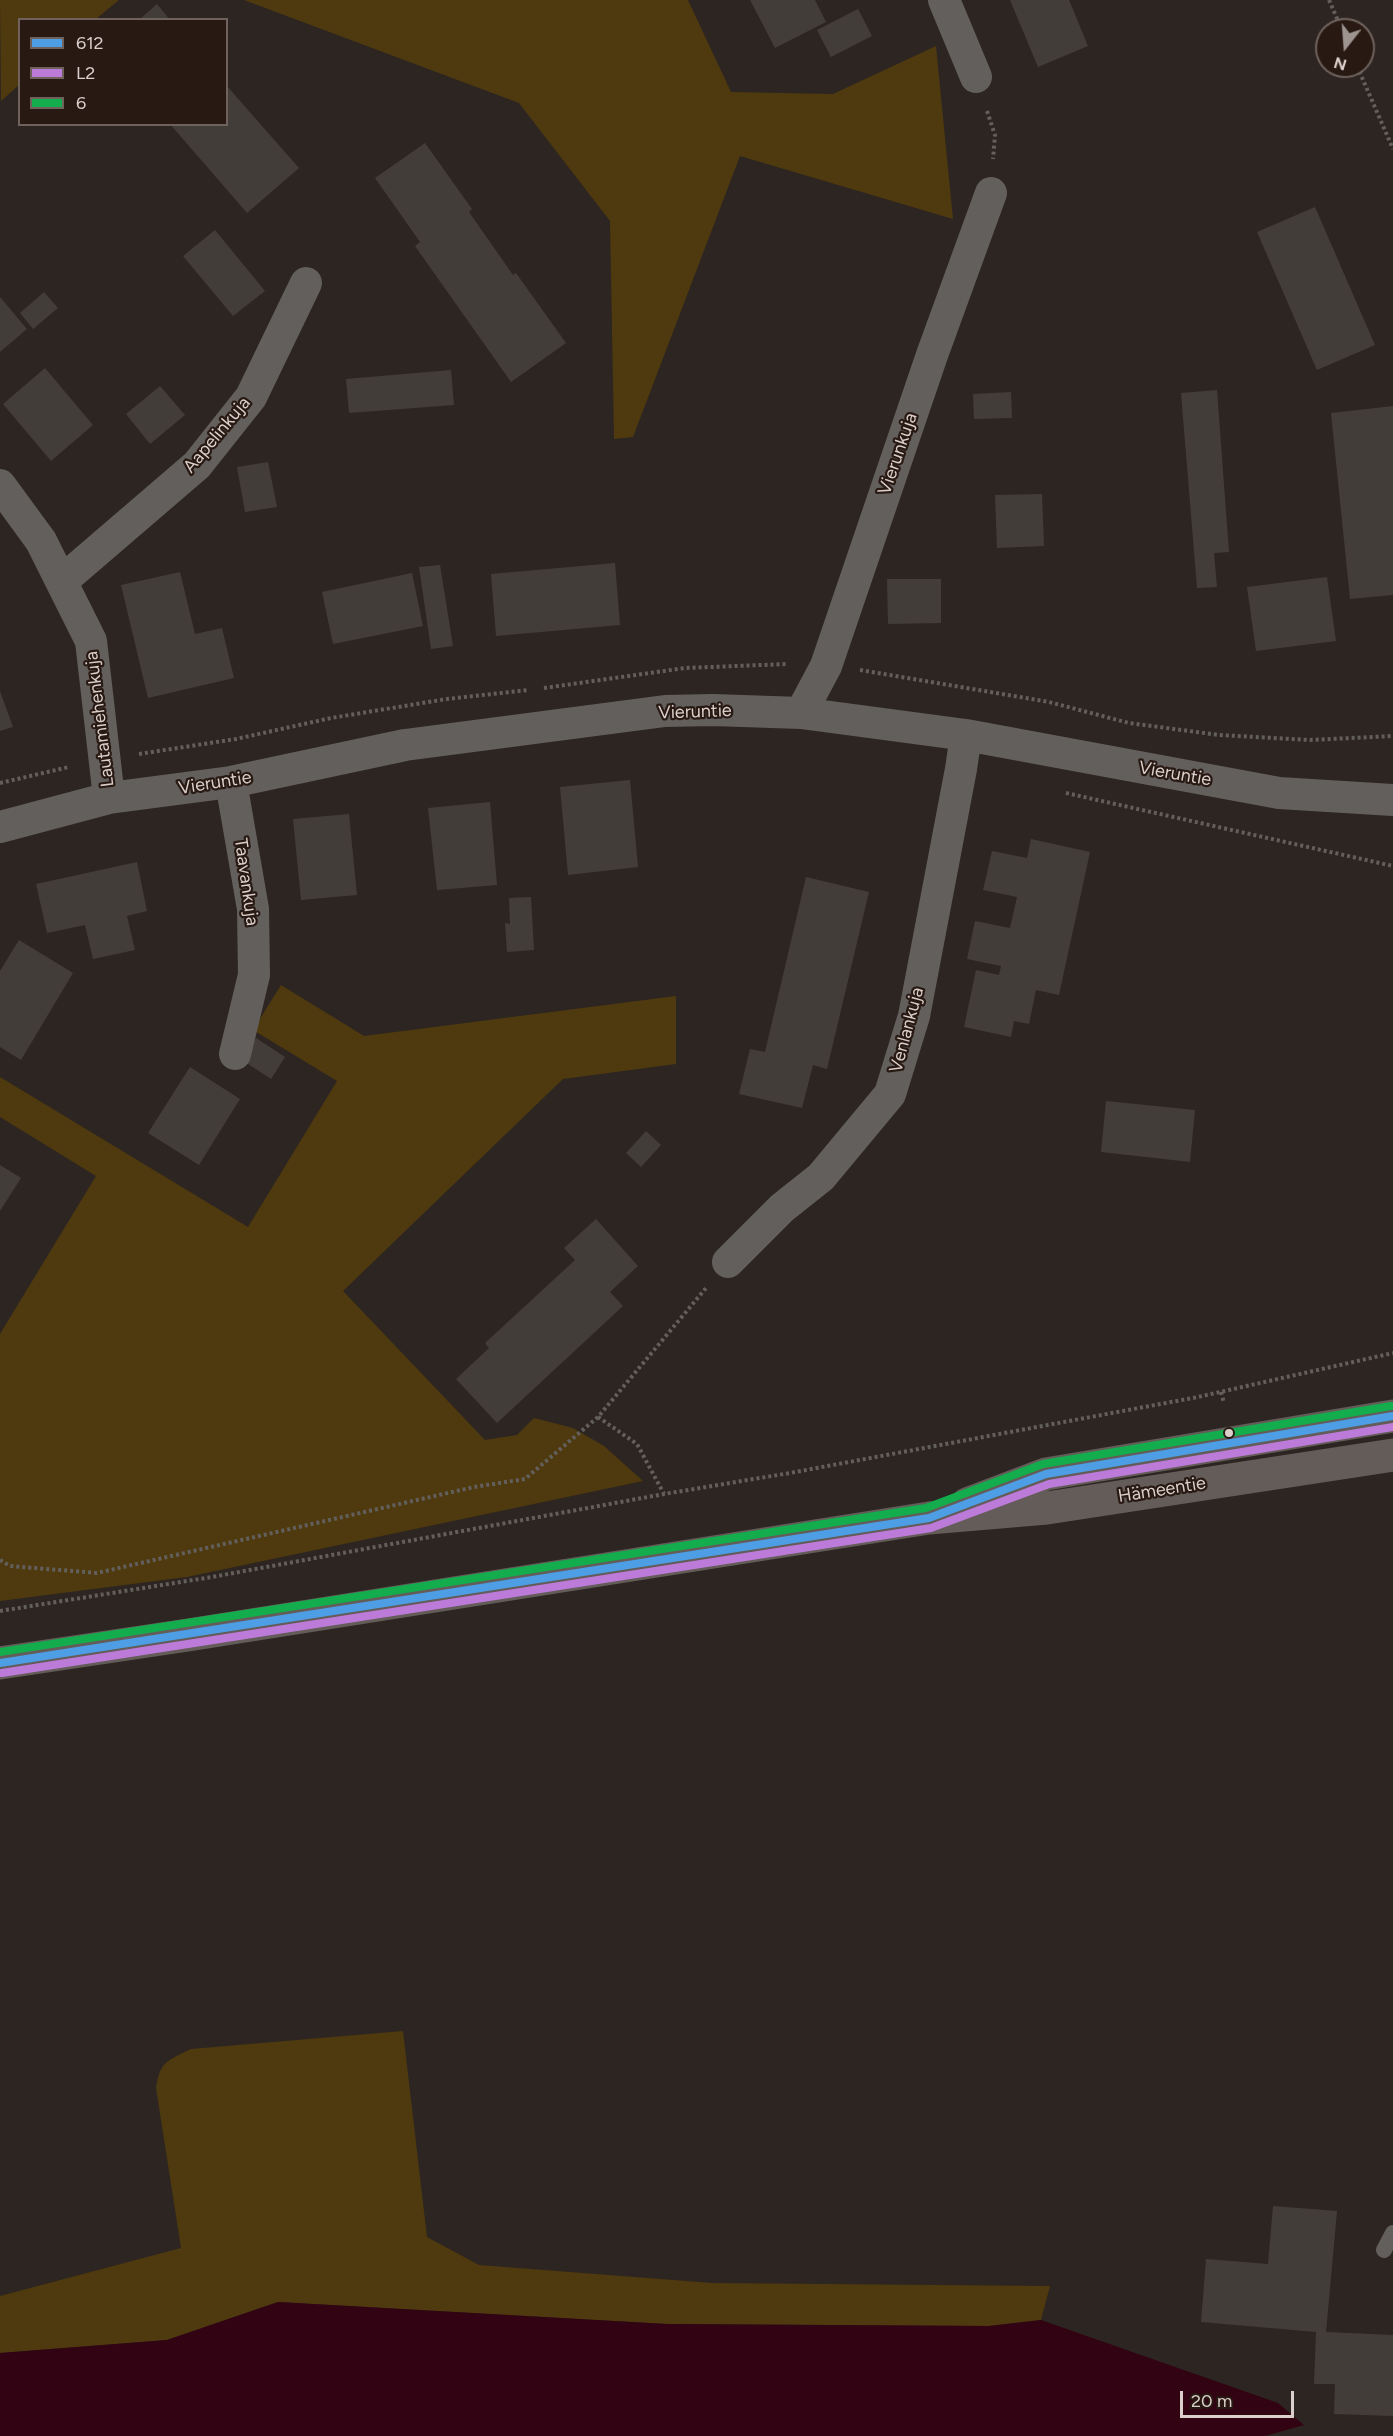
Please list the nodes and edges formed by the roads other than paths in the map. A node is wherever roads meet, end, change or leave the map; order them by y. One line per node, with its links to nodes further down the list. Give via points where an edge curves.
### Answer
1 (944, 0): 2 (street)
2 (976, 77)
3 (991, 193): 7 (street, Vierunkuja, via 826,666)
4 (306, 283): 6 (street, Aapelinkuja, via 251,397 196,465)
5 (0, 485): 6 (street, Lautamiehenkuja, via 41,541)
6 (62, 581): 10 (street, Lautamiehenkuja, via 91,640)
7 (801, 713): 8 (street, Vieruntie); 9 (street, Vieruntie, via 665,711 405,745)
8 (966, 735): 11 (street, Vieruntie, via 1279,793); 14 (street, Venlankuja, via 914,1016 890,1094 821,1177 782,1208)
9 (231, 782): 10 (street, Vieruntie); 13 (street, Taavankuja, via 253,909 254,975)
10 (109, 798): 12 (street, Vieruntie)
11 (1393, 800)
12 (0, 827)
13 (235, 1054)
14 (728, 1262)
15 (1393, 1416): 17 (highway, Hämeentie, via 1046,1474)
16 (1393, 1455): 17 (highway, Hämeentie, via 1047,1508)
17 (929, 1518): 18 (highway, Hämeentie)
18 (0, 1663)
19 (1393, 2234): 20 (lane)
20 (1384, 2250)

